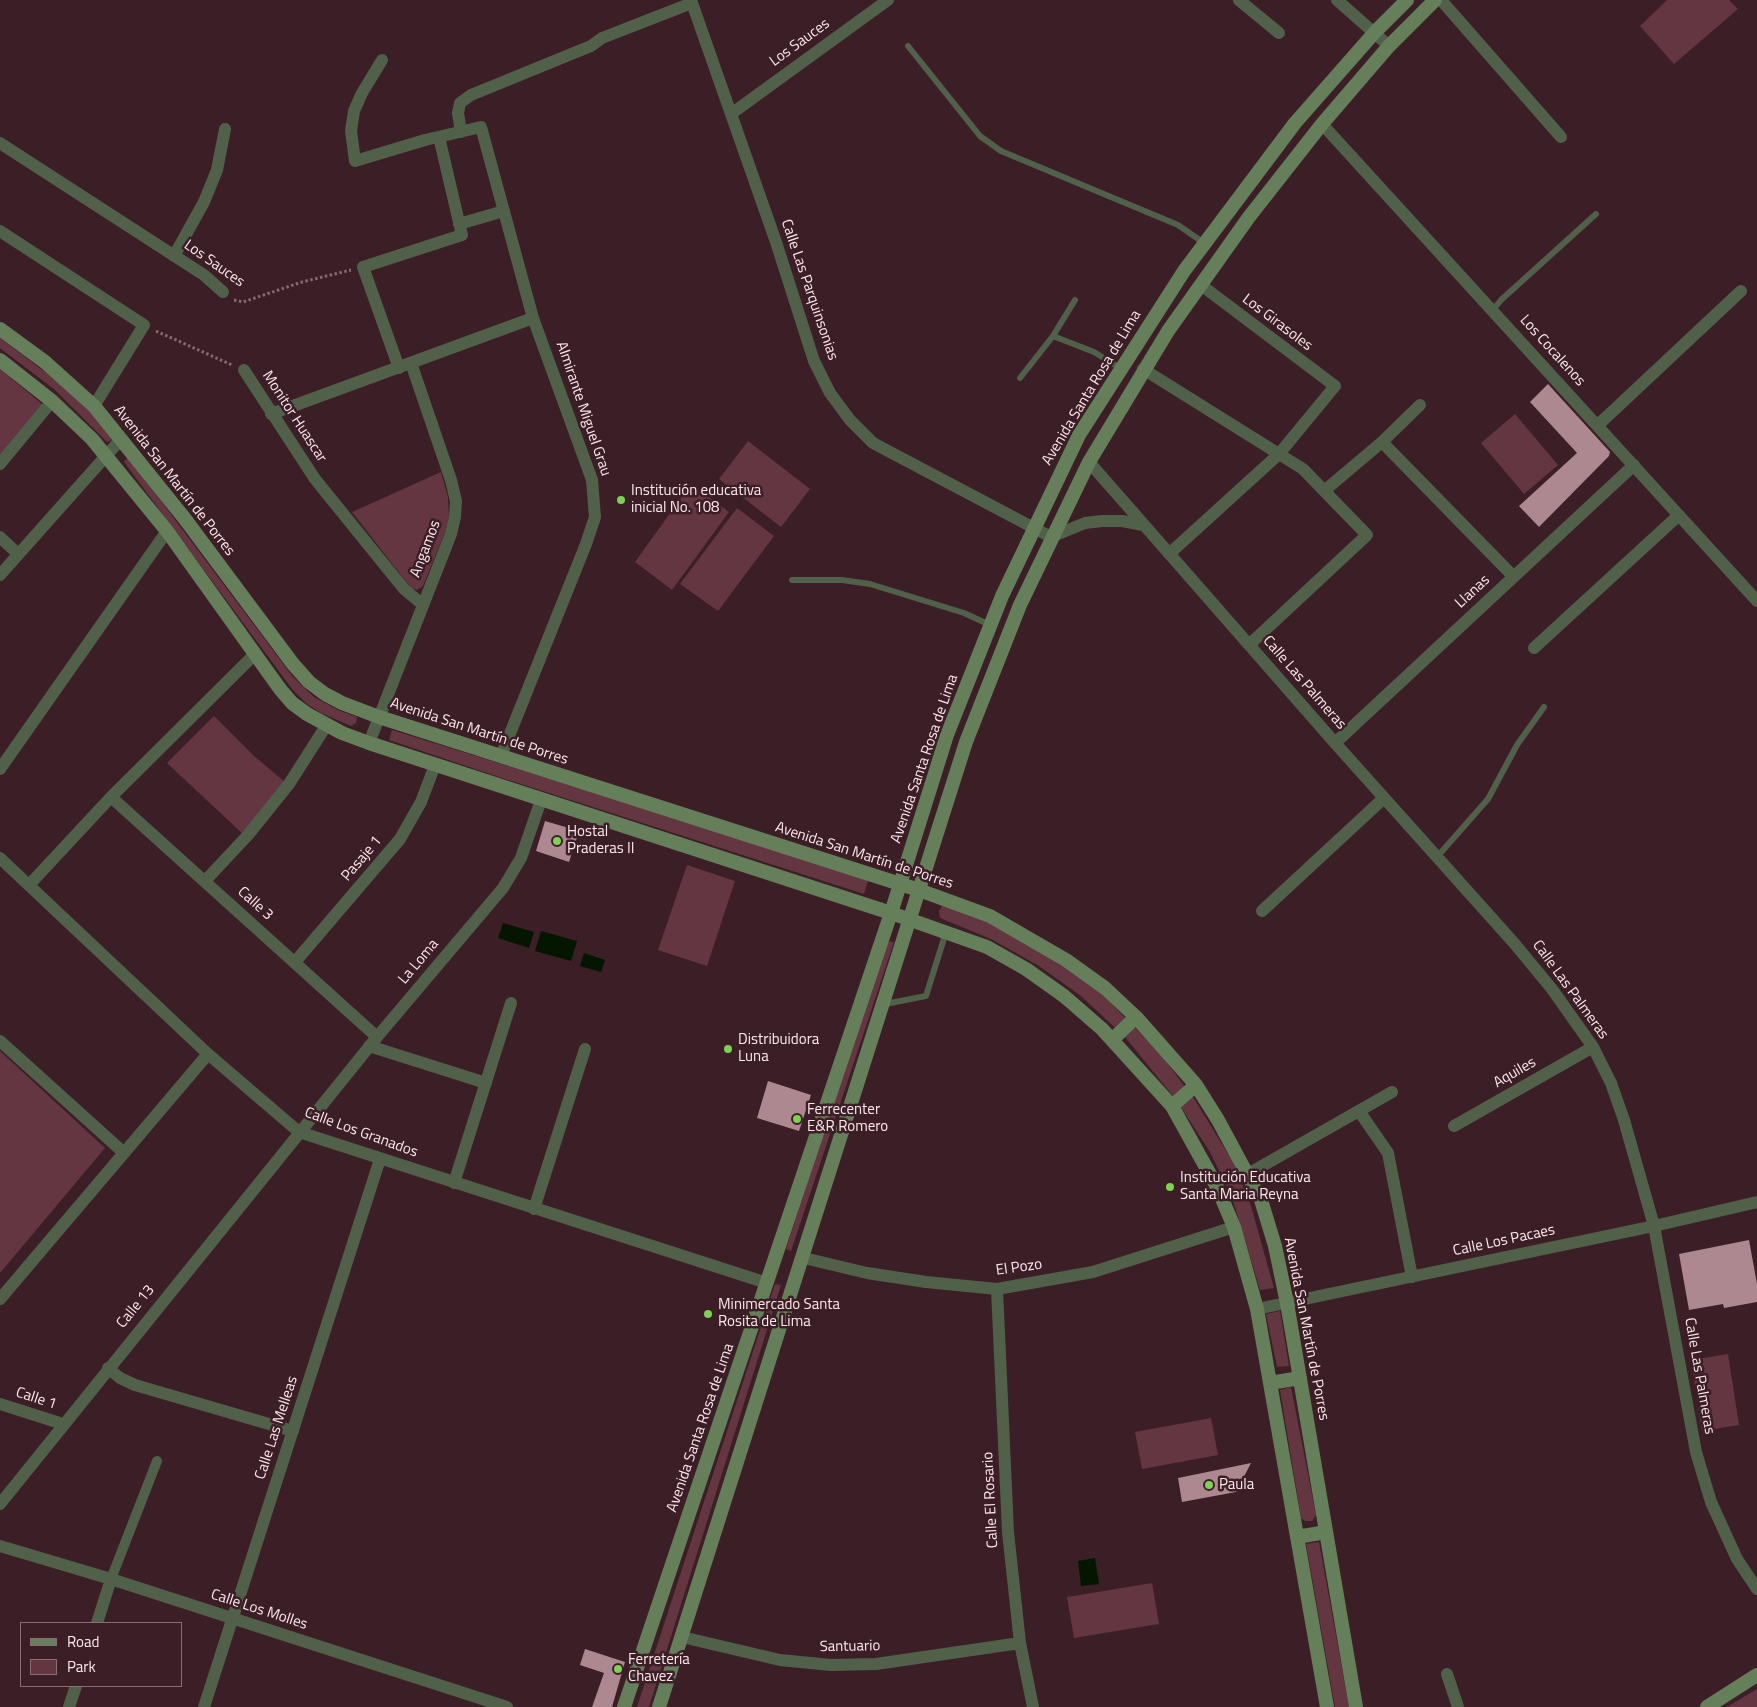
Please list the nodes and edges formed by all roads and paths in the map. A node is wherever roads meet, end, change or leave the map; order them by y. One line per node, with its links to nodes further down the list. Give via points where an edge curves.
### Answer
1 (887, 0): 13 (street, Los Sauces)
2 (1239, 0): 9 (street)
3 (1337, 0): 8 (street)
4 (1407, 0): 8 (main road, Avenida Santa Rosa de Lima)
5 (1435, 0): 11 (main road)
6 (1441, 0): 18 (street)
7 (691, 1): 13 (street, Calle Las Parquinsonias); 16 (street, via 471,95 460,103)
8 (1375, 32): 11 (street); 24 (main road, Avenida Santa Rosa de Lima, via 1295,123)
9 (1279, 33)
10 (908, 46): 24 (lane, via 980,136 1001,151 1178,226)
11 (1389, 46): 14 (main road)
12 (382, 60): 17 (street, via 354,111 351,131 355,161)
13 (731, 114): 57 (street, Calle Las Parquinsonias, via 814,361 830,393 873,443)
14 (1322, 124): 27 (main road, via 1248,217); 31 (street, Los Cocalenos)
15 (225, 129): 25 (street, via 217,170 204,202)
16 (461, 132): 17 (street); 20 (street, Almirante Miguel Grau, via 481,127)
17 (439, 137): 22 (street)
18 (1561, 137)
19 (0, 143): 25 (street, Los Sauces)
20 (504, 211): 22 (street); 32 (street, Almirante Miguel Grau)
21 (1596, 214): 31 (lane)
22 (460, 230): 26 (street)
23 (0, 231): 33 (street)
24 (1204, 243): 38 (main road, Avenida Santa Rosa de Lima)
25 (174, 256): 29 (street, Los Sauces)
26 (363, 267): 29 (path, Los Sauces, via 302,282 243,302 233,300); 37 (street, Angamos)
27 (1201, 285): 39 (main road); 49 (street, Los Girasoles, via 1335,386)
28 (1742, 291): 46 (street)
29 (223, 292)
30 (1075, 300): 35 (lane)
31 (1493, 310): 46 (street, Los Cocalenos)
32 (533, 318): 37 (street); 77 (street, Almirante Miguel Grau, via 592,480 595,517)
33 (144, 325): 40 (path, Monitor Huascar, via 164,337); 44 (street)
34 (0, 329): 44 (main road, Avenida San Martín de Porres, via 45,362)
35 (1053, 336): 38 (lane, via 1094,352); 41 (lane)
36 (0, 360): 42 (main road)
37 (405, 366): 45 (street); 67 (street, Angamos, via 456,501 450,534)
38 (1120, 368): 57 (main road, Avenida Santa Rosa de Lima, via 1079,435)
39 (1143, 369): 49 (street); 51 (main road)
40 (244, 370): 45 (street, Monitor Huascar)
41 (1020, 378)
42 (52, 401): 50 (main road); 52 (street)
43 (1420, 405): 48 (street)
44 (94, 406): 47 (main road, Avenida San Martín de Porres)
45 (271, 414): 67 (street, Monitor Huascar, via 315,479 404,589)
46 (1598, 425): 53 (street, Los Cocalenos)
47 (121, 439): 50 (street); 73 (main road, Avenida San Martín de Porres, via 309,682 342,703)
48 (1382, 442): 54 (street); 64 (street)
49 (1280, 454): 54 (street, via 1303,469); 62 (street)
50 (106, 456): 58 (main road); 61 (street)
51 (1088, 462): 56 (street, Calle Las Palmeras); 60 (main road)
52 (0, 464)
53 (1634, 465): 55 (street, Los Cocalenos); 64 (street, Llanas)
54 (1324, 491): 69 (street, via 1366,535)
55 (1679, 515): 66 (street, Los Cocalenos); 70 (street)
56 (1143, 525): 60 (street, via 1122,521 1085,523); 62 (street, Calle Las Palmeras)
57 (1033, 529): 60 (street, Calle Las Parquinsonias); 68 (main road, Avenida Santa Rosa de Lima)
58 (167, 531): 71 (main road); 79 (street)
59 (0, 537): 61 (street)
60 (1052, 537): 88 (main road, via 1020,605 966,742)
61 (18, 554): 63 (street)
62 (1169, 554): 69 (street, Calle Las Palmeras)
63 (0, 575)
64 (1513, 576): 76 (street, Llanas)
65 (792, 580): 68 (lane, via 842,580 870,584 964,613)
66 (1757, 601)
67 (422, 604): 73 (street, Angamos)
68 (990, 625): 87 (main road, Avenida Santa Rosa de Lima, via 947,735)
69 (1249, 645): 76 (street, Calle Las Palmeras)
70 (1534, 648)
71 (255, 654): 74 (main road, via 292,703); 80 (street)
72 (1544, 707): 83 (lane, via 1517,745 1488,799)
73 (379, 717): 75 (street, Angamos); 77 (main road, Avenida San Martín de Porres)
74 (326, 726): 75 (main road); 85 (street, via 289,784 248,836)
75 (369, 743): 78 (main road)
76 (1335, 743): 81 (street, Calle Las Palmeras)
77 (502, 756): 87 (main road, Avenida San Martín de Porres)
78 (435, 765): 82 (main road); 93 (street, Pasaje 1, via 421,802 400,840)
79 (0, 769)
80 (111, 797): 85 (street, Calle 3); 86 (street)
81 (1384, 798): 83 (street, Calle Las Palmeras); 89 (street)
82 (541, 800): 90 (main road); 99 (street, La Loma, via 521,858 503,888)
83 (1437, 857): 100 (street, Calle Las Palmeras, via 1552,989)
84 (0, 858): 86 (street, Calle Los Granados)
85 (205, 881): 93 (street, Calle 3)
86 (30, 884): 102 (street, Calle Los Granados)
87 (900, 885): 88 (main road, Avenida San Martín de Porres); 90 (main road, Avenida Santa Rosa de Lima)
88 (919, 890): 91 (main road); 96 (main road, Avenida San Martín de Porres, via 990,916 1031,939 1104,988)
89 (1262, 911)
90 (891, 912): 91 (main road); 120 (main road, Avenida Santa Rosa de Lima)
91 (911, 920): 92 (main road); 95 (main road)
92 (946, 932): 95 (lane, via 926,996); 97 (main road, via 987,947 1026,969 1064,996)
93 (295, 962): 99 (street, Calle 3)
94 (511, 1003): 103 (street)
95 (885, 1004): 118 (main road)
96 (1136, 1017): 97 (main road); 104 (main road, Avenida San Martín de Porres)
97 (1112, 1040): 106 (main road)
98 (0, 1041): 110 (street)
99 (373, 1042): 103 (street); 109 (street, La Loma)
100 (1592, 1047): 108 (street, Aquiles); 117 (street, Calle Las Palmeras, via 1611,1083 1624,1120)
101 (585, 1050): 115 (street)
102 (208, 1054): 109 (street, Calle Los Granados); 110 (street)
103 (486, 1084): 113 (street)
104 (1196, 1085): 106 (main road); 112 (main road, Avenida San Martín de Porres)
105 (1392, 1092): 107 (street)
106 (1172, 1106): 116 (main road, via 1217,1187)
107 (1359, 1111): 112 (street); 119 (street, via 1388,1154)
108 (1454, 1126)
109 (299, 1132): 111 (street, Calle Los Granados); 125 (street, Calle 13)
110 (123, 1152): 122 (street)
111 (380, 1158): 113 (street, Calle Los Granados); 130 (street, Calle Las Melleas)
112 (1248, 1174): 123 (main road, Avenida San Martín de Porres, via 1270,1228)
113 (454, 1183): 115 (street, Calle Los Granados)
114 (1757, 1202): 117 (street, Calle Los Pacaes)
115 (534, 1209): 120 (street, Calle Los Granados)
116 (1234, 1226): 121 (street, El Pozo, via 1093,1272); 124 (main road)
117 (1654, 1226): 119 (street, Calle Los Pacaes); 137 (street, Calle Las Palmeras, via 1696,1452 1710,1502 1737,1559)
118 (804, 1258): 121 (street, El Pozo, via 867,1273); 140 (main road)
119 (1412, 1277): 123 (street, Calle Los Pacaes)
120 (767, 1283): 148 (main road, Avenida Santa Rosa de Lima)
121 (997, 1289): 141 (street, Calle El Rosario, via 1008,1532)
122 (0, 1299)
123 (1287, 1304): 124 (street, Calle Los Pacaes); 126 (main road, Avenida San Martín de Porres)
124 (1257, 1309): 127 (main road)
125 (108, 1368): 129 (street, Calle 13); 130 (street, via 135,1385)
126 (1300, 1378): 127 (main road); 133 (main road, Avenida San Martín de Porres)
127 (1270, 1383): 134 (main road)
128 (0, 1404): 129 (street, Calle 1)
129 (63, 1424): 132 (street, Calle 13)
130 (293, 1431): 138 (street, Calle Las Melleas)
131 (157, 1461): 136 (street)
132 (0, 1504)
133 (1326, 1532): 134 (main road); 152 (main road, Avenida San Martín de Porres)
134 (1297, 1537): 151 (main road)
135 (0, 1546): 136 (street, Calle Los Molles)
136 (111, 1579): 138 (street, Calle Los Molles); 139 (street)
137 (1757, 1589)
138 (232, 1618): 146 (street, Calle Las Melleas); 147 (street, Calle Los Molles)
139 (96, 1622)
140 (682, 1637): 141 (street, Santuario, via 780,1660 831,1665 876,1664); 149 (main road)
141 (1020, 1642): 150 (street, Calle El Rosario)
142 (1448, 1674): 153 (street)
143 (1757, 1675): 154 (main road)
144 (76, 1687): 145 (street)
145 (69, 1707)
146 (204, 1707)
147 (507, 1707)
148 (624, 1707)
149 (659, 1707)
150 (1033, 1707)
151 (1327, 1707)
152 (1356, 1707)
153 (1458, 1707)
154 (1707, 1707)

